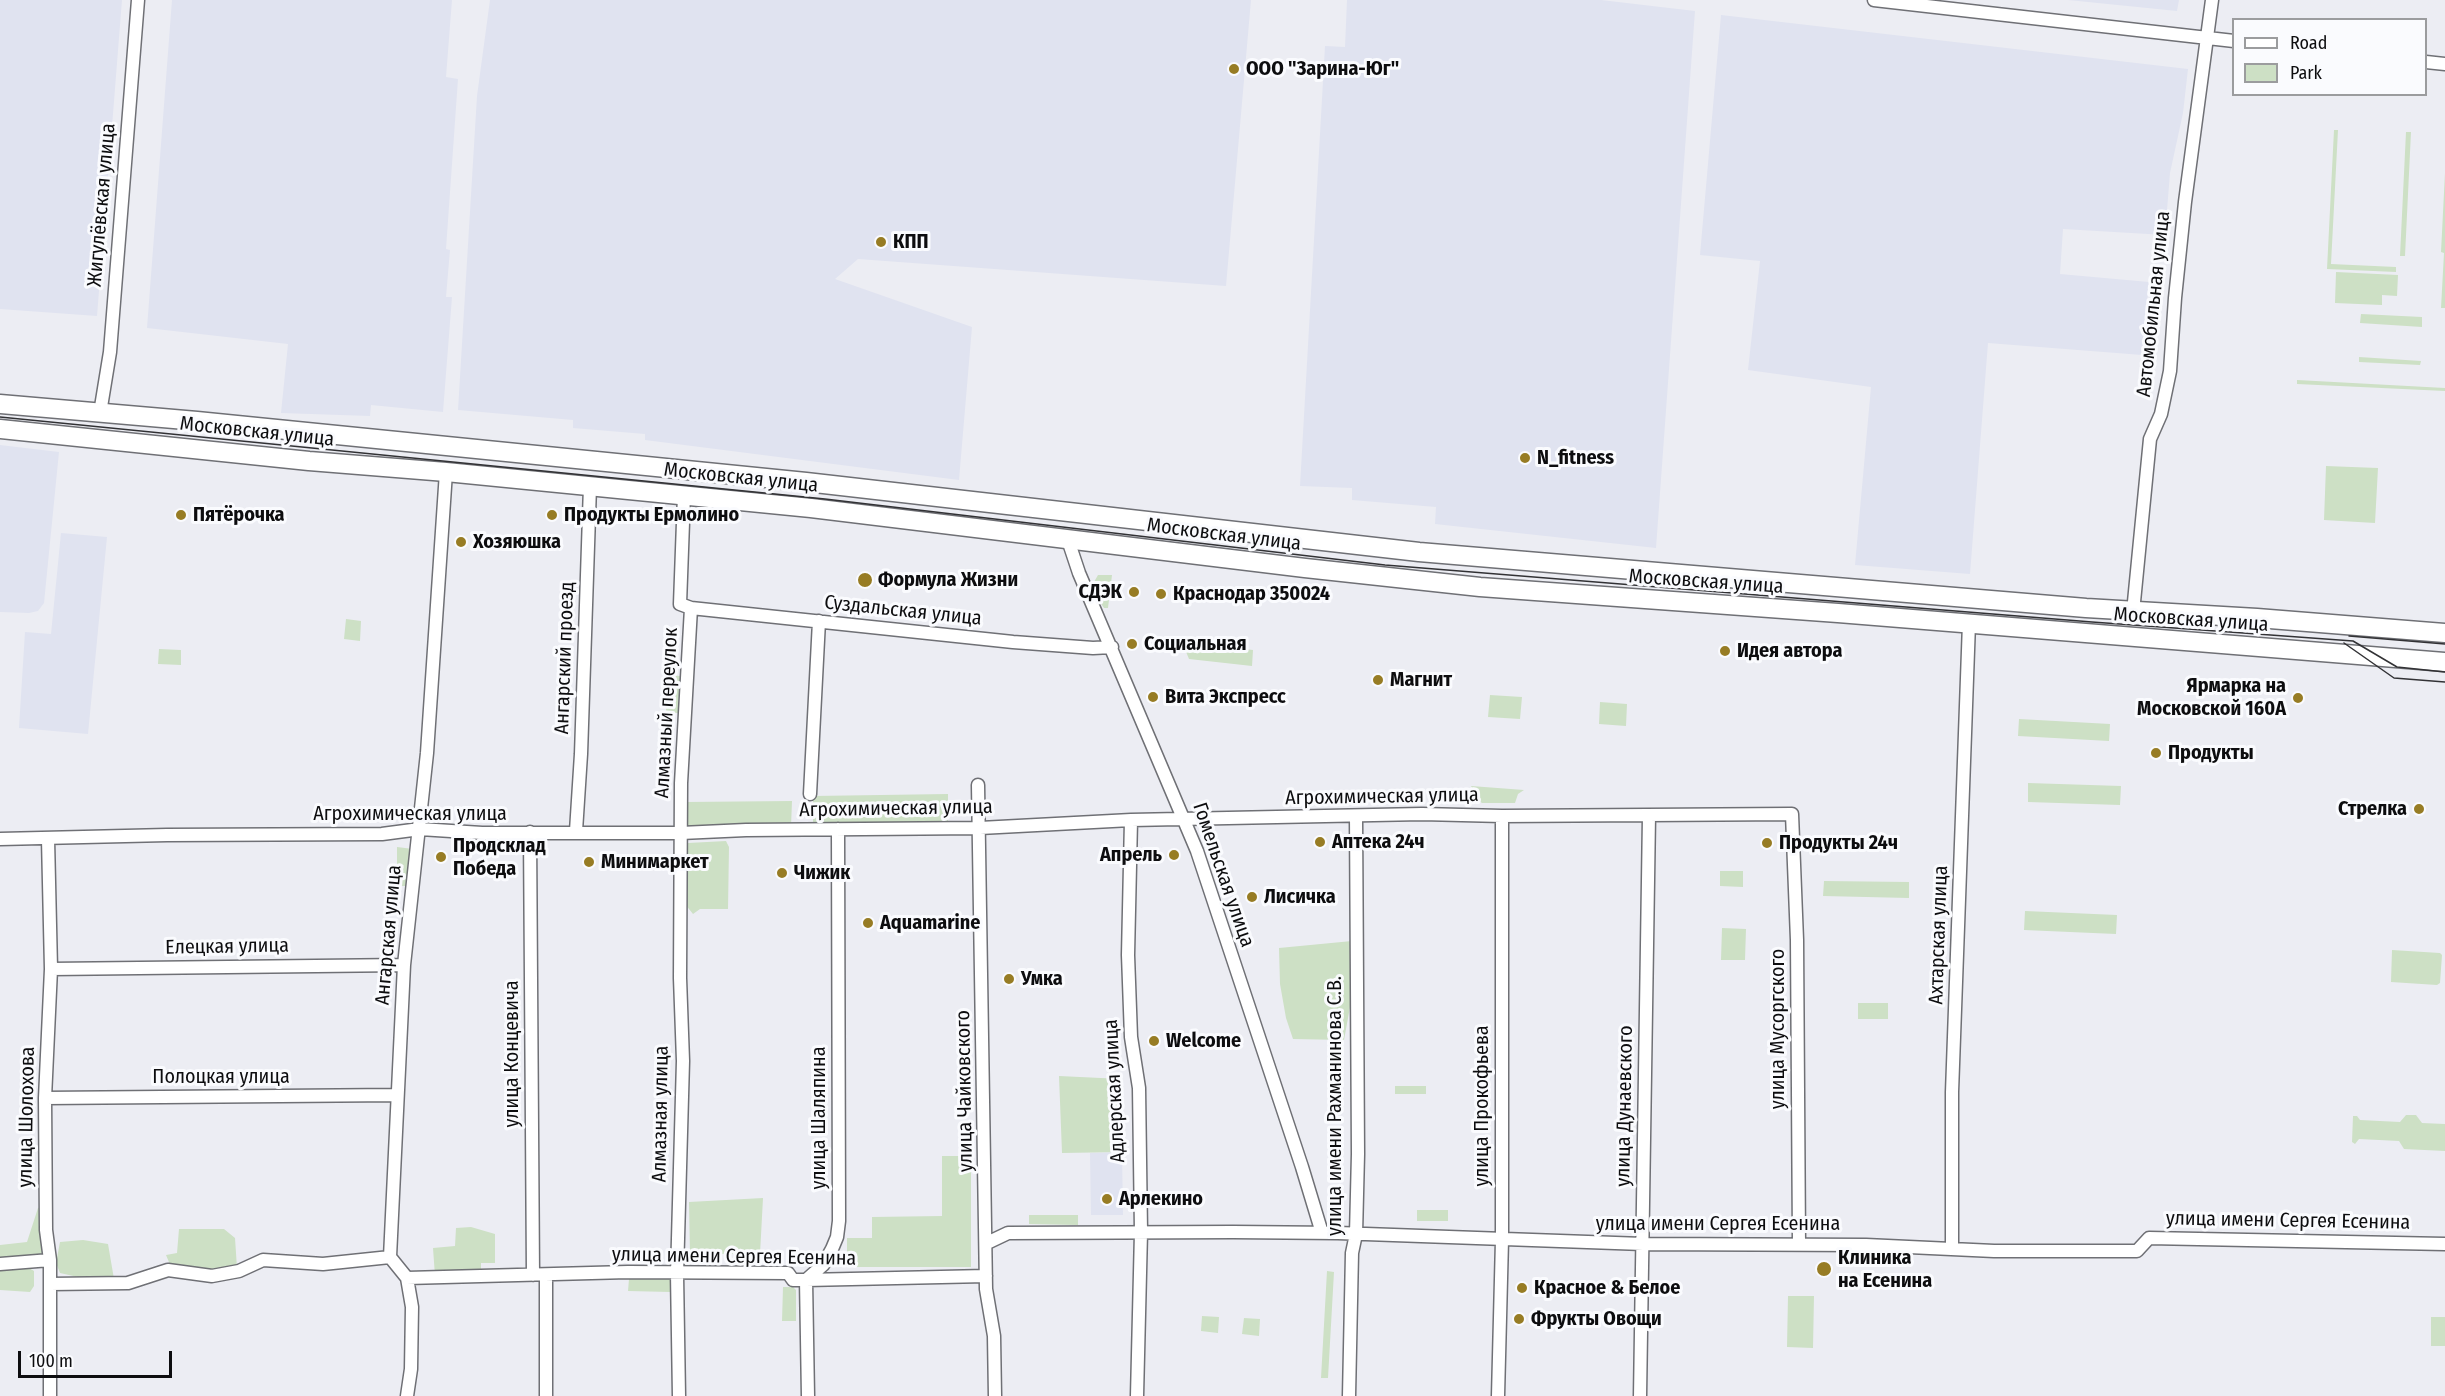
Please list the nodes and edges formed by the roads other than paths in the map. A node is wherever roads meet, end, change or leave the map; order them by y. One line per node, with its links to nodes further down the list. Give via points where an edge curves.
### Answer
1 (138, 0): 10 (street, Жигулёвская улица)
2 (1874, 0): 4 (street)
3 (2212, 0): 4 (street, Автомобильная улица)
4 (2207, 38): 5 (street); 20 (street, Автомобильная улица, via 2183,222 2170,371 2161,414 2150,439)
5 (2232, 41)
6 (2427, 62): 7 (street)
7 (2445, 64)
8 (0, 404): 9 (street, Московская улица)
9 (53, 409): 10 (street, Московская улица); 12 (street, via 58,421)
10 (106, 413): 13 (street); 19 (street, Московская улица, via 806,482 1397,550)
11 (0, 429): 12 (street, Московская улица)
12 (51, 434): 13 (street, Московская улица)
13 (105, 440): 14 (street, Московская улица)
14 (446, 471): 15 (street, Московская улица); 37 (street, Ангарская улица)
15 (590, 486): 16 (street, Московская улица); 39 (street, Ангарский проезд)
16 (684, 495): 17 (street, Московская улица); 18 (street, Алмазный переулок, via 680,604)
17 (1067, 537): 22 (street, Московская улица, via 1470,586); 26 (street, Гомельская улица)
18 (692, 608): 21 (street, Суздальская улица); 41 (street, Алмазный переулок)
19 (2086, 608): 20 (street, Московская улица); 24 (street, via 2092,622)
20 (2140, 613): 23 (street, Московская улица); 25 (street, via 2138,632)
21 (819, 621): 26 (street, Суздальская улица, via 1013,642); 29 (street)
22 (1970, 623): 24 (street, Московская улица); 56 (street, Ахтарская улица, via 1952,1092)
23 (2445, 633)
24 (2086, 634): 25 (street, Московская улица)
25 (2144, 639): 27 (street, Московская улица)
26 (1112, 647): 35 (street, Гомельская улица)
27 (2445, 662)
28 (978, 785): 36 (street, улица Чайковского)
29 (810, 794)
30 (1792, 814): 33 (street, Агрохимическая улица); 54 (street, улица Мусоргского)
31 (1356, 816): 32 (street, Агрохимическая улица); 35 (street, Агрохимическая улица); 50 (street, улица имени Рахманинова С.В.)
32 (1502, 816): 33 (street, Агрохимическая улица); 51 (street, улица Прокофьева)
33 (1649, 816): 53 (street, улица Дунаевского)
34 (1131, 820): 35 (street, Агрохимическая улица); 36 (street, Агрохимическая улица); 48 (street, Адлерская улица, via 1128,955 1131,1037 1139,1088)
35 (1185, 820): 49 (street, Гомельская улица)
36 (980, 828): 38 (street, Агрохимическая улица); 52 (street, улица Чайковского)
37 (420, 829): 40 (street, Агрохимическая улица); 43 (street, Агрохимическая улица, via 382,834 177,834); 44 (street, Ангарская улица)
38 (838, 829): 41 (street, Агрохимическая улица); 64 (street, улица Шаляпина, via 839,1221 832,1249 823,1265)
39 (576, 831): 40 (street, Агрохимическая улица); 41 (street, Агрохимическая улица)
40 (530, 832): 61 (street, улица Концевича)
41 (681, 833): 60 (street, Алмазная улица, via 683,1061)
42 (0, 839): 43 (street, Агрохимическая улица)
43 (48, 839): 45 (street, улица Шолохова)
44 (404, 965): 45 (street, Елецкая улица); 46 (street, Ангарская улица)
45 (51, 969): 47 (street, улица Шолохова)
46 (397, 1095): 47 (street, Полоцкая улица); 57 (street, Ангарская улица)
47 (45, 1098): 58 (street, улица Шолохова, via 46,1230)
48 (1141, 1232): 49 (street, улица имени Сергея Есенина); 52 (street, улица имени Сергея Есенина, via 1008,1233); 72 (street, Адлерская улица)
49 (1322, 1233): 50 (street, улица имени Сергея Есенина)
50 (1356, 1234): 51 (street, улица имени Сергея Есенина); 73 (street, улица имени Рахманинова С.В., via 1352,1253)
51 (1502, 1240): 53 (street, улица имени Сергея Есенина); 74 (street, улица Прокофьева)
52 (987, 1243): 62 (street, улица Чайковского)
53 (1642, 1244): 54 (street, улица имени Сергея Есенина); 75 (street, улица Дунаевского)
54 (1799, 1244): 56 (street, улица имени Сергея Есенина)
55 (2445, 1244): 56 (street, улица имени Сергея Есенина, via 2149,1238 2137,1251)
56 (1952, 1248)
57 (390, 1257): 63 (street); 65 (street, via 323,1264 263,1260 239,1271 212,1275 168,1270 128,1282)
58 (50, 1260): 59 (street); 65 (street, улица Шолохова)
59 (0, 1264)
60 (677, 1274): 61 (street, улица имени Сергея Есенина); 64 (street, улица имени Сергея Есенина, via 788,1274 793,1280); 69 (street, Алмазная улица)
61 (540, 1275): 63 (street, улица имени Сергея Есенина); 68 (street, улица Концевича)
62 (986, 1276): 64 (street, улица имени Сергея Есенина); 71 (street, улица Чайковского, via 994,1336)
63 (408, 1278): 67 (street, via 412,1307)
64 (806, 1280): 70 (street)
65 (50, 1284): 66 (street, улица Шолохова)
66 (50, 1396)
67 (407, 1396)
68 (546, 1396)
69 (679, 1396)
70 (808, 1396)
71 (995, 1396)
72 (1137, 1396)
73 (1349, 1396)
74 (1498, 1396)
75 (1640, 1396)

